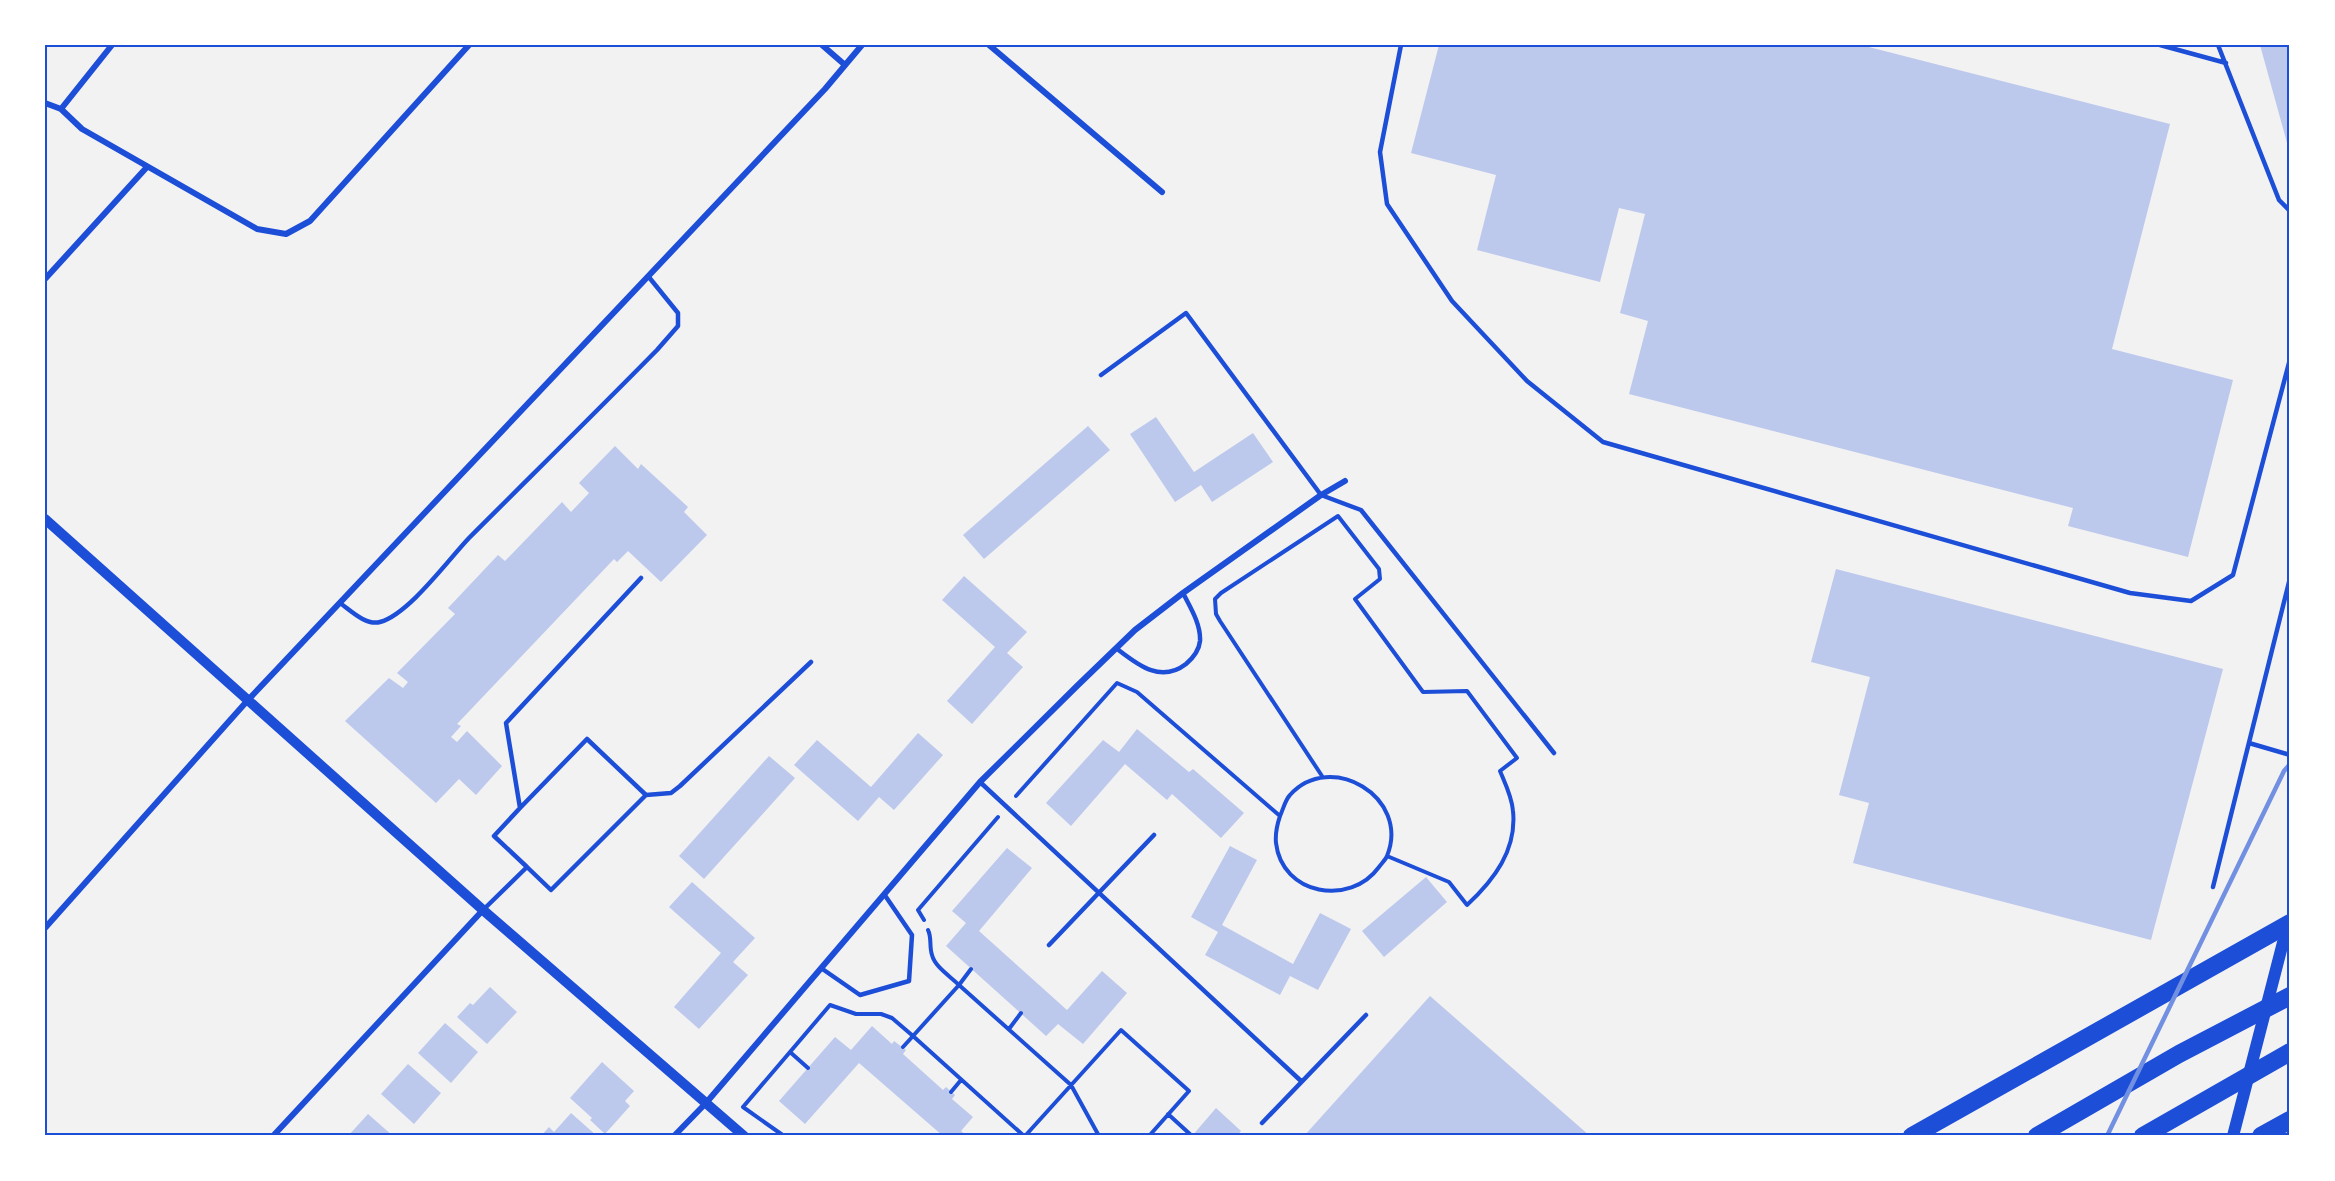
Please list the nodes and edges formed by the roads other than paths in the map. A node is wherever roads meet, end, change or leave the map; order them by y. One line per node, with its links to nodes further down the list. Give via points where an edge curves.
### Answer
1 (112, 45): 12 (street)
2 (469, 45): 13 (street, via 310,221 286,234 257,230)
3 (822, 45): 10 (street)
4 (862, 45): 10 (street)
5 (989, 45): 14 (street)
6 (1401, 45): 18 (lane, via 1380,152 1387,204 1452,301 1527,381 1603,442 2130,593 2191,601 2233,574)
7 (2160, 45): 9 (lane)
8 (2218, 45): 9 (lane)
9 (2226, 63): 15 (lane, via 2279,200)
10 (845, 65): 16 (street)
11 (45, 103): 12 (street)
12 (61, 110): 13 (street, via 82,129)
13 (147, 167): 17 (street)
14 (1162, 192)
15 (2290, 211)
16 (648, 276): 26 (street); 26 (lane, via 678,313 678,326 657,350 392,617 377,623 363,619)
17 (45, 279)
18 (2290, 359)
19 (1101, 375): 21 (lane, via 1186,313)
20 (1345, 481): 21 (street)
21 (1321, 495): 25 (street); 31 (lane, via 1361,510)
22 (45, 519): 29 (street)
23 (641, 578): 35 (lane, via 506,723)
24 (2290, 579): 30 (lane)
25 (1183, 593): 27 (street); 27 (lane, via 1199,629 1200,641 1187,663 1177,670 1152,672)
26 (340, 603): 29 (street)
27 (1116, 648): 33 (street)
28 (811, 662): 34 (lane, via 680,786 671,793)
29 (248, 700): 41 (street); 44 (street)
30 (2249, 743): 32 (lane); 38 (lane)
31 (1554, 753)
32 (2290, 755)
33 (980, 782): 39 (lane); 40 (street)
34 (646, 795): 35 (lane, via 587,739); 37 (lane, via 551,890)
35 (520, 808): 37 (lane, via 494,836)
36 (1154, 835): 39 (lane)
37 (527, 867): 41 (lane)
38 (2213, 887)
39 (1099, 892): 45 (lane); 50 (lane)
40 (884, 894): 46 (street); 46 (lane, via 912,935 909,981 860,995)
41 (483, 909): 51 (street); 54 (street)
42 (2290, 916): 60 (main road)
43 (2290, 923): 57 (highway)
44 (45, 928)
45 (1049, 945)
46 (821, 968): 51 (street)
47 (2290, 996): 58 (highway)
48 (1366, 1015): 50 (lane)
49 (2290, 1052): 59 (highway)
50 (1301, 1081): 53 (lane)
51 (705, 1103): 55 (street); 56 (street)
52 (2290, 1120): 61 (highway)
53 (1262, 1123)
54 (273, 1136)
55 (675, 1136)
56 (744, 1136)
57 (1912, 1136)
58 (2037, 1136)
59 (2143, 1136)
60 (2233, 1136)
61 (2261, 1136)

